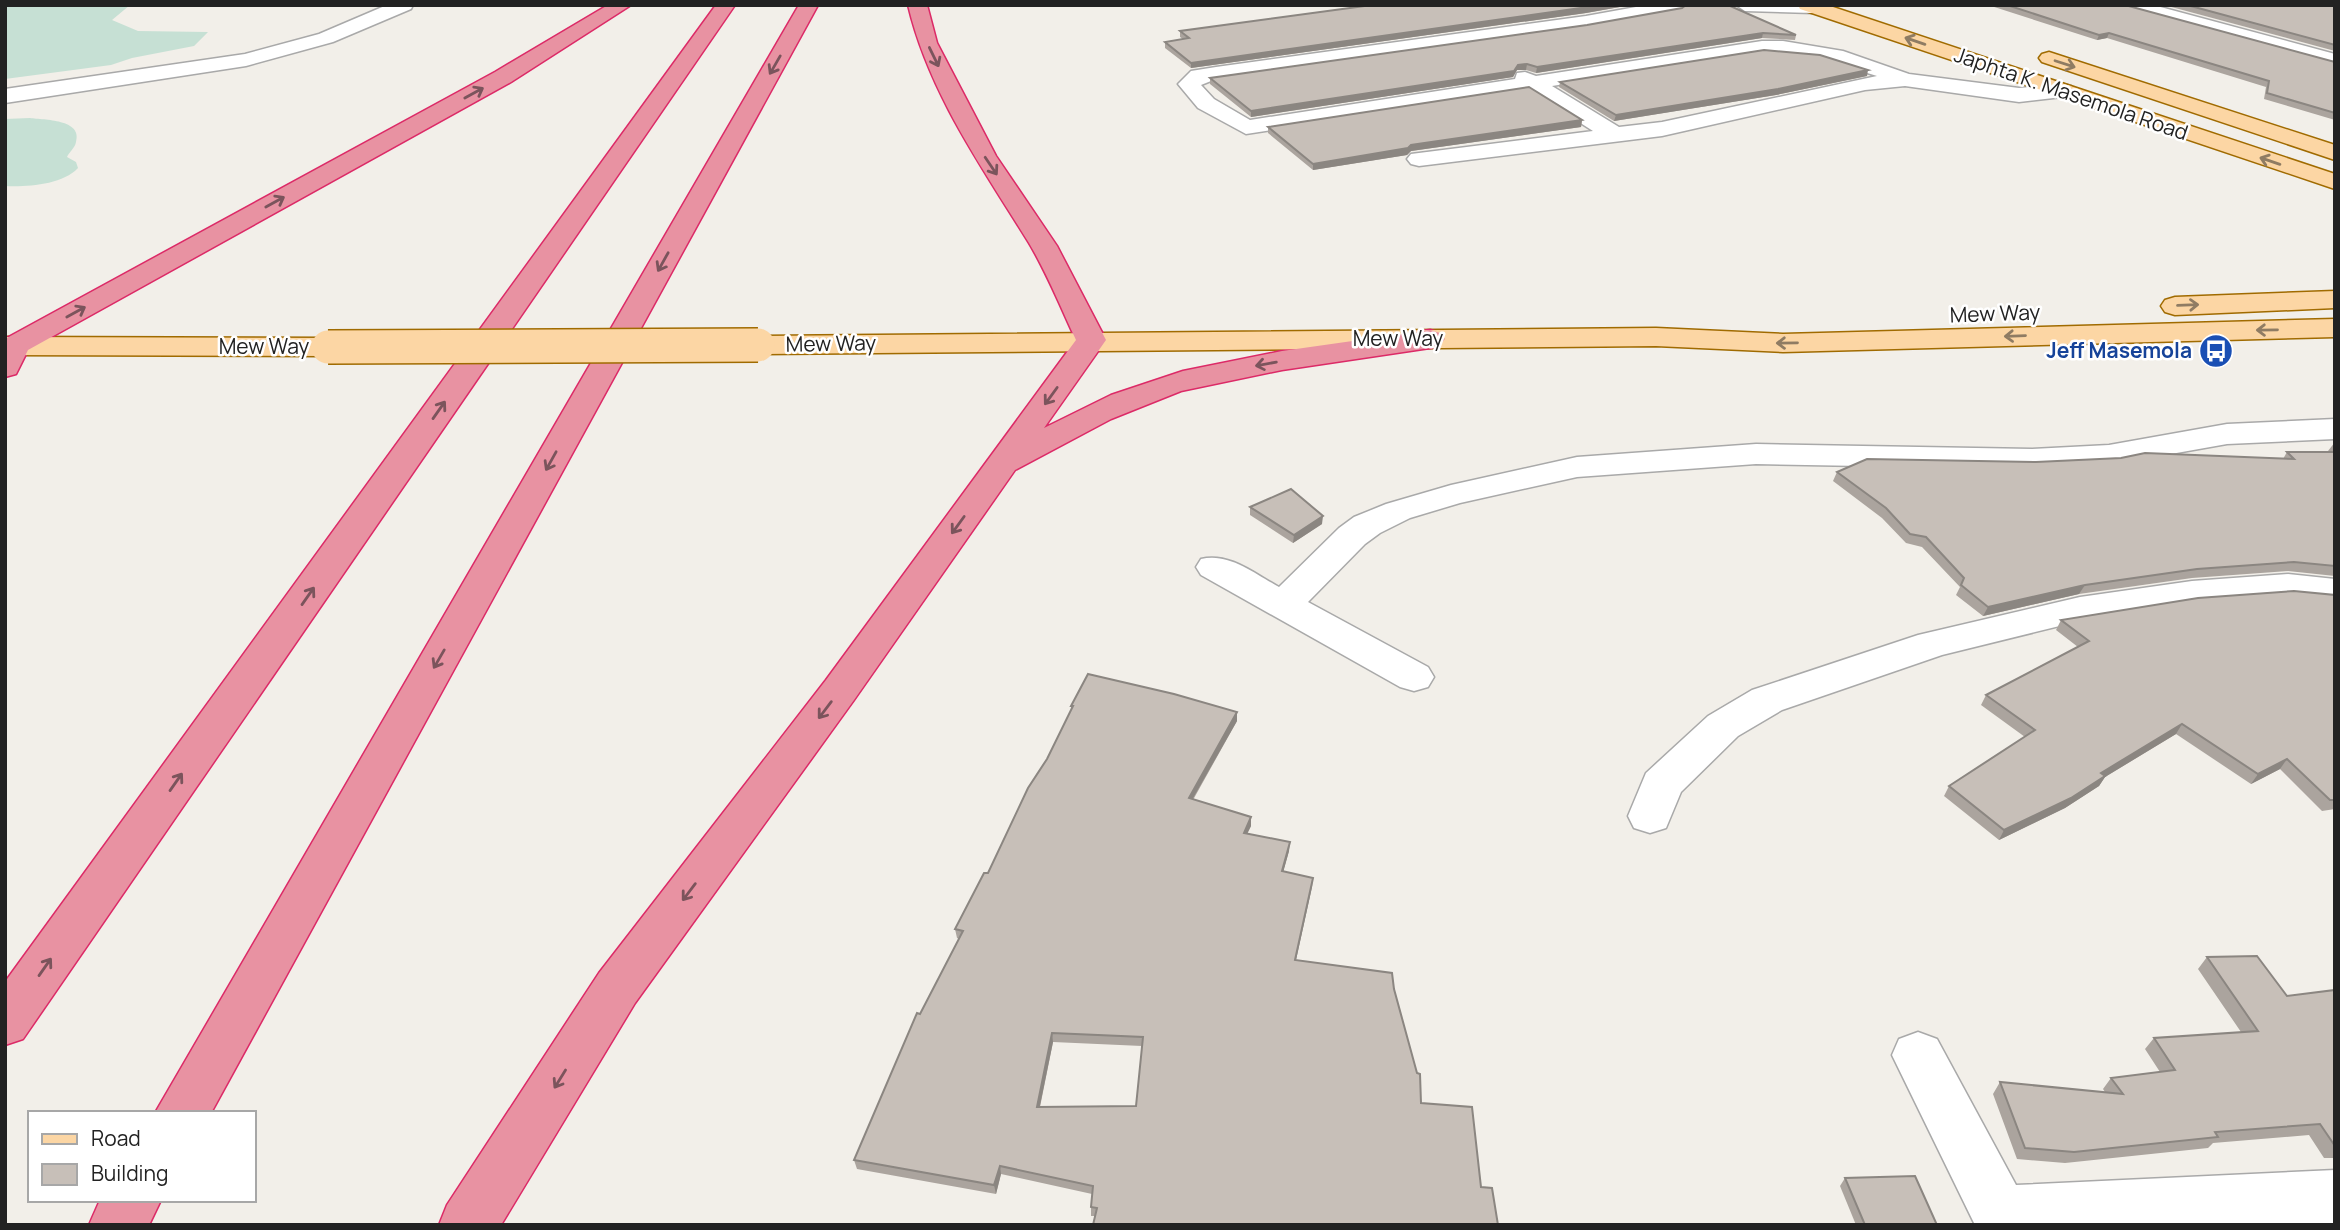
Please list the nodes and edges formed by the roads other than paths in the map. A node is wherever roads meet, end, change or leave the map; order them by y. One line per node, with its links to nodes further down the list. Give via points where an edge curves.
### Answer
1 (361, 5): 11 (street)
2 (404, 5): 11 (street)
3 (622, 5): 28 (highway, one-way to 3, via 503,77)
4 (726, 5): 36 (highway, one-way to 4)
5 (809, 5): 38 (highway, one-way to 38)
6 (917, 5): 27 (highway, one-way to 27, via 927,43 984,156 1044,246)
7 (1680, 5): 12 (street, via 1534,21)
8 (1745, 5): 10 (street)
9 (2130, 5): 14 (street)
10 (1809, 6): 17 (main road, Japhta K. Masemola Road, one-way to 10)
11 (380, 15): 18 (street, via 314,42 246,60)
12 (1454, 39): 16 (street); 16 (street, via 1216,73 1189,83 1198,97 1246,127)
13 (2026, 51): 20 (main road, Japhta K. Masemola Road, one-way to 20)
14 (2335, 60)
15 (1905, 80): 16 (street, via 1823,52 1777,47); 17 (street, via 2000,94); 19 (street, via 1866,84 1705,121)
16 (1535, 84): 19 (street)
17 (2063, 91): 22 (main road, Japhta K. Masemola Road, one-way to 17)
18 (5, 96)
19 (1612, 133): 21 (street)
20 (2335, 153)
21 (1419, 159)
22 (2335, 182)
23 (2335, 299): 25 (main road, Mew Way, one-way to 23, via 1708,326 1806,319)
24 (2335, 328): 25 (main road, Mew Way, one-way to 25, via 1783,343)
25 (1656, 337): 26 (main road, Mew Way)
26 (1430, 339): 27 (main road, Mew Way); 30 (highway, one-way to 30, via 1194,378 1096,415)
27 (1091, 340): 28 (main road, Mew Way, bridge); 30 (highway, one-way to 30)
28 (9, 353)
29 (2335, 429): 33 (street, via 2227,434 2109,455 2001,460 1928,470 1712,456 1577,467 1398,511 1367,525)
30 (998, 470): 43 (highway, one-way to 43, via 840,691 617,988)
31 (1214, 567): 33 (street)
32 (2335, 591): 35 (street, via 2288,586 2192,593 2080,609 1932,645 1767,700 1723,726 1662,783)
33 (1283, 605): 34 (street)
34 (1414, 677)
35 (1650, 816)
36 (5, 1023)
37 (1918, 1055): 41 (street)
38 (183, 1111)
39 (2335, 1197): 41 (street)
40 (131, 1202): 42 (highway)
41 (2003, 1219)
42 (118, 1225)
43 (467, 1225)

